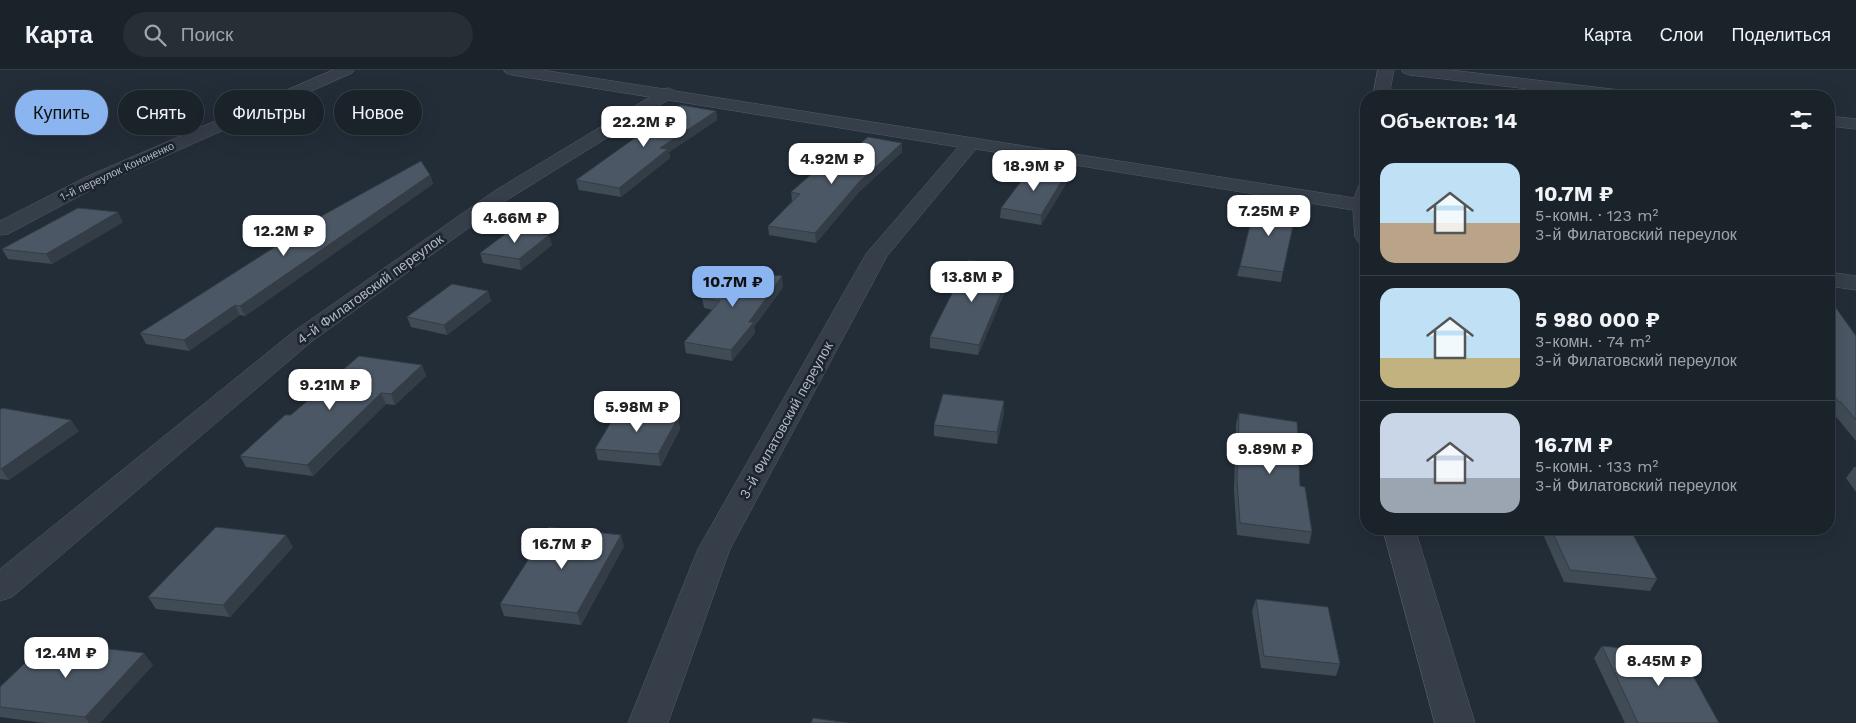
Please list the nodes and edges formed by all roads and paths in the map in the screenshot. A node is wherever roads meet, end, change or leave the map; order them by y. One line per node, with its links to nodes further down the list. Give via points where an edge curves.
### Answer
1 (346, 70): 12 (street, 1-й переулок Кононенко, via 93,181)
2 (512, 70): 7 (street)
3 (1386, 70): 5 (street)
4 (1410, 70): 6 (street)
5 (1382, 90)
6 (1578, 90)
7 (668, 93): 10 (street); 16 (street, 4-й Филатовский переулок, via 503,194 302,337)
8 (1835, 122): 9 (street)
9 (1856, 124)
10 (971, 143): 11 (street); 17 (street, 3-й Филатовский переулок, via 877,254 714,549)
11 (1360, 199)
12 (0, 228)
13 (1835, 280): 14 (street)
14 (1856, 283)
15 (1401, 535): 18 (street)
16 (0, 588)
17 (648, 723)
18 (1455, 723)

